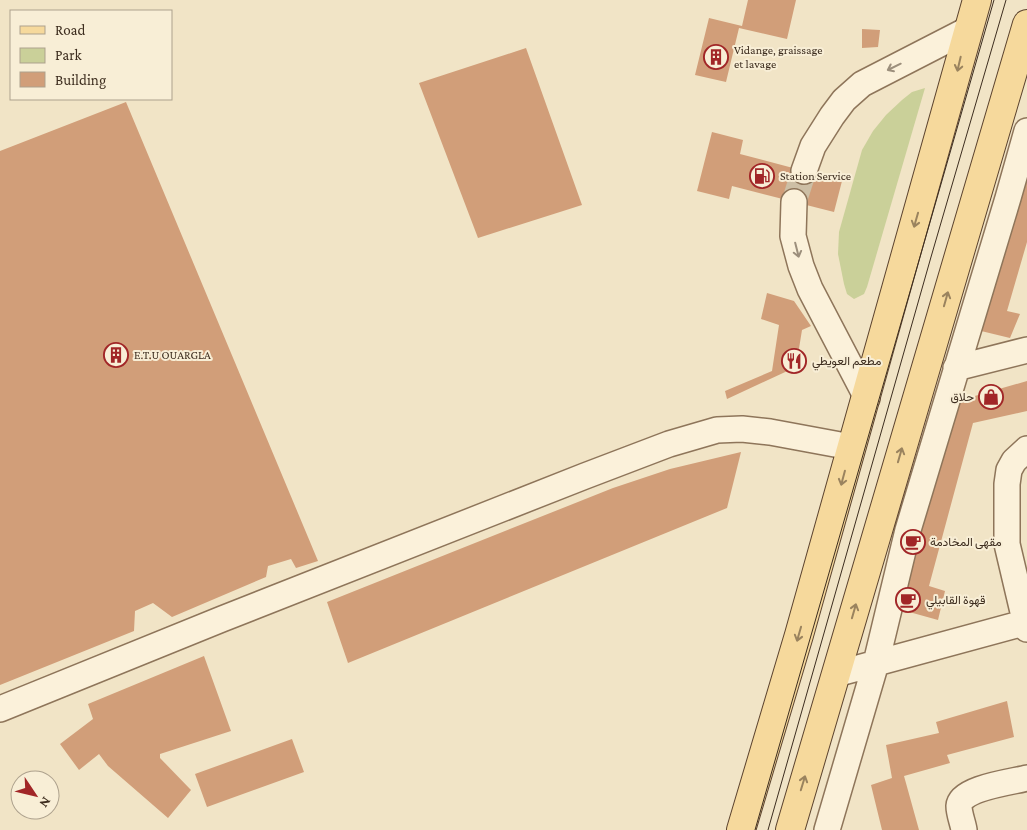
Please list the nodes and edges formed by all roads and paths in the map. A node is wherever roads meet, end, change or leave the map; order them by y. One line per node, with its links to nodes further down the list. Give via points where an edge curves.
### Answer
1 (977, 0): 3 (main road)
2 (1027, 24): 14 (main road, one-way to 2)
3 (968, 29): 5 (street, one-way to 5, via 862,84 832,116 813,146); 9 (main road, one-way to 9)
4 (1027, 131): 8 (street)
5 (804, 171)
6 (794, 202): 9 (street, one-way to 9, via 793,236 801,266)
7 (1027, 350): 8 (street)
8 (956, 368): 13 (street, via 908,530)
9 (867, 398): 10 (main road)
10 (851, 447): 15 (street, via 742,429 717,430 669,444); 17 (main road, one-way to 17)
11 (1027, 449): 12 (street, via 1014,461 1007,484 1007,544)
12 (1026, 625): 13 (street)
13 (876, 663): 14 (street); 19 (street)
14 (836, 674): 18 (main road, one-way to 14)
15 (0, 709)
16 (1027, 778): 20 (street, via 970,792 959,805)
17 (741, 830)
18 (790, 830)
19 (827, 830)
20 (964, 830)

